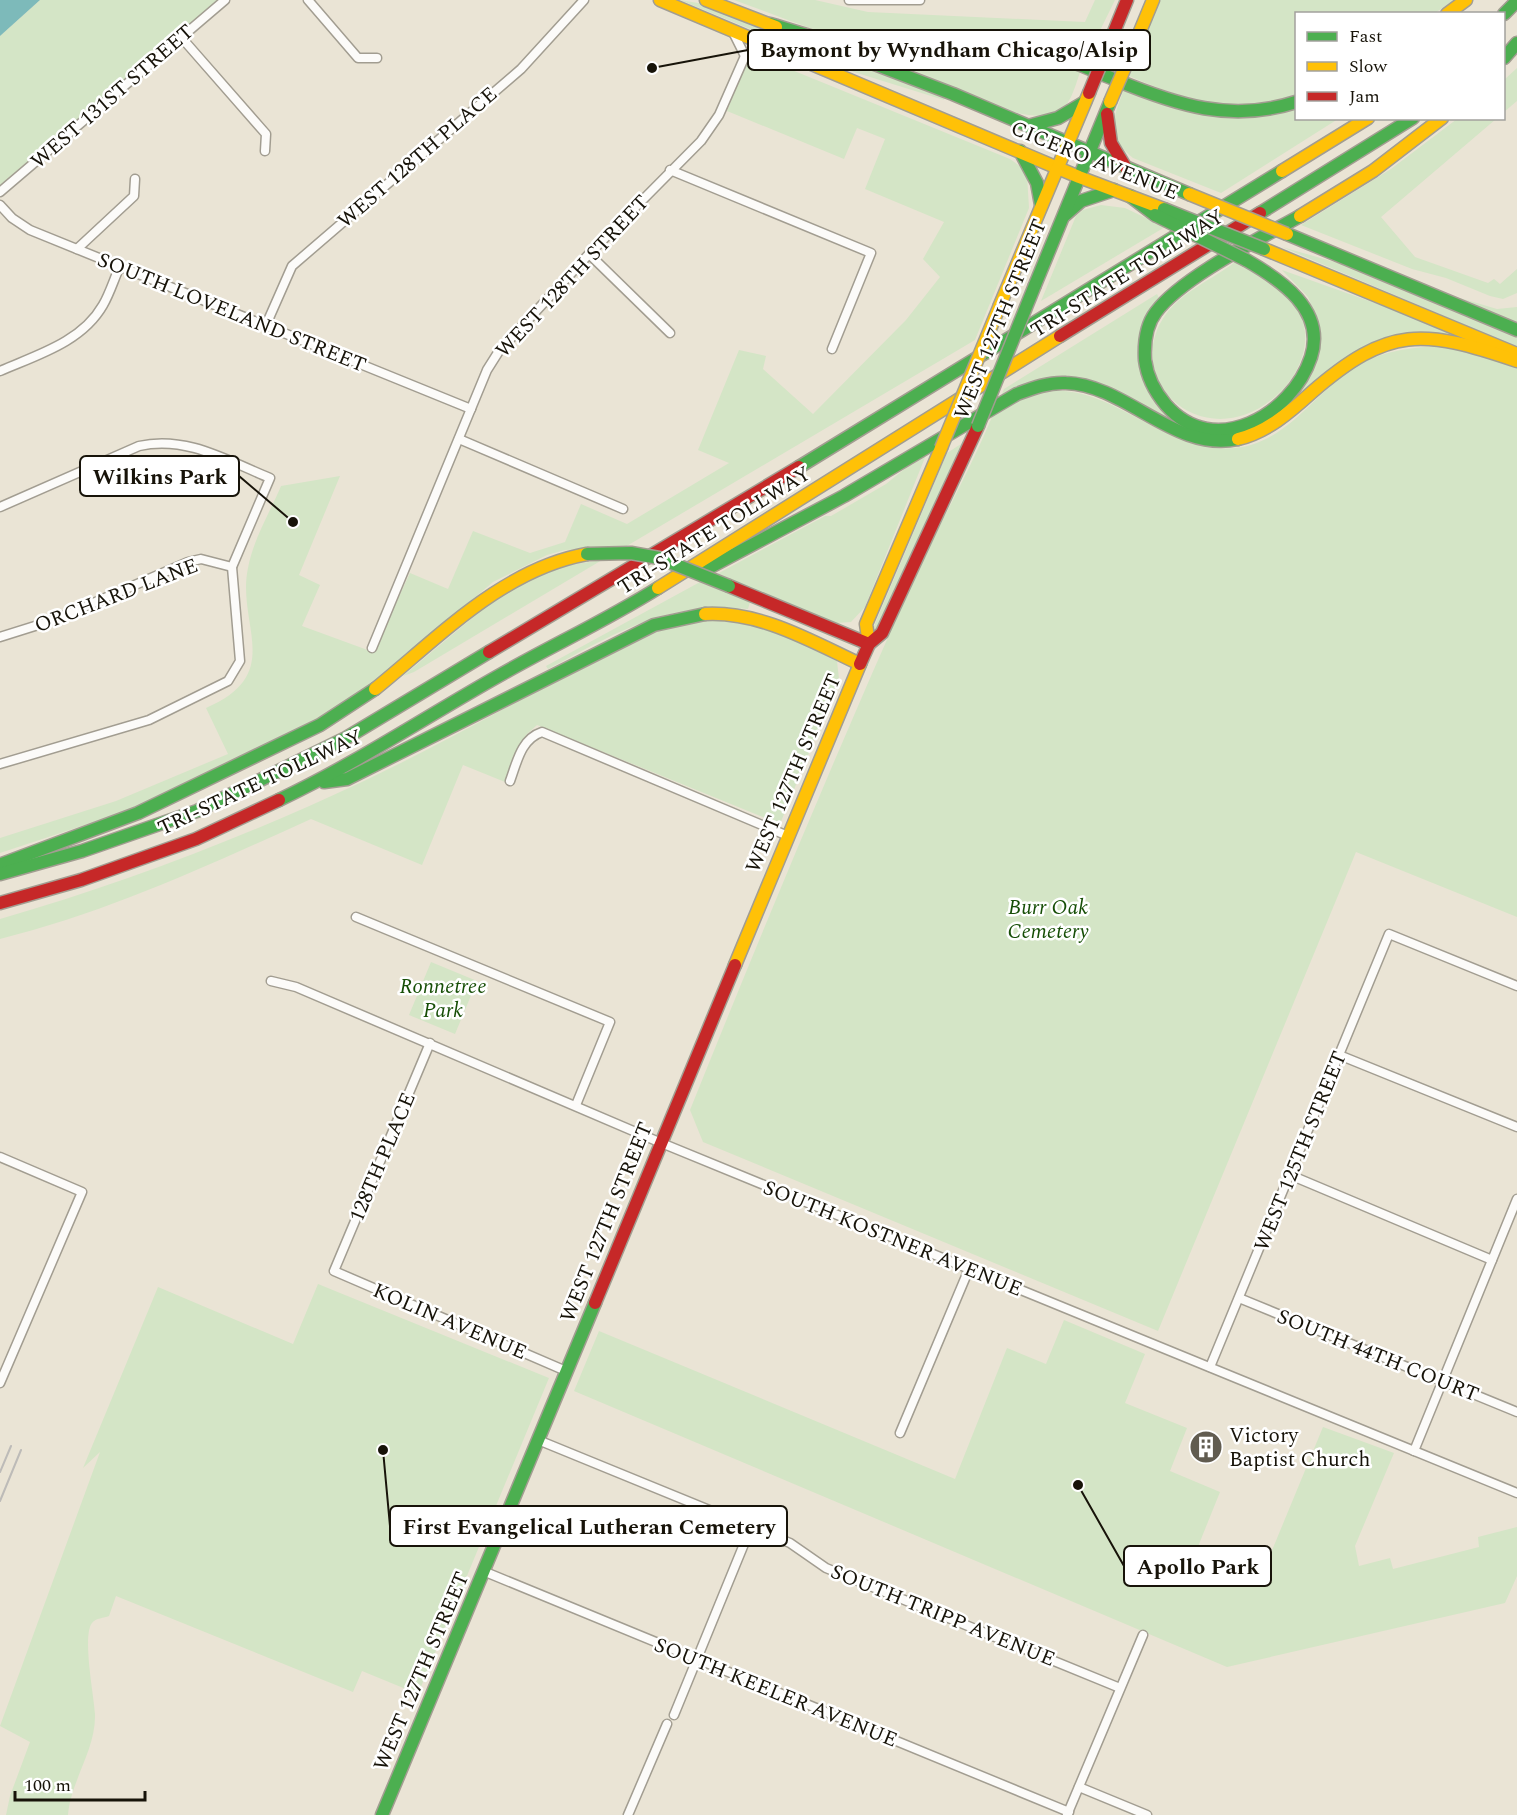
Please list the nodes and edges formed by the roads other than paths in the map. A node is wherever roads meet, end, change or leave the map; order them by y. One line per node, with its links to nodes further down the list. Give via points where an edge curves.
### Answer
1 (225, 0): 17 (street, WEST 131ST STREET)
2 (308, 0): 23 (street, via 358,58)
3 (584, 0): 53 (street, WEST 128TH PLACE, via 521,69 292,266)
4 (660, 0): 15 (main road, CICERO AVENUE)
5 (706, 0): 14 (main road, CICERO AVENUE)
6 (849, 0): 7 (street)
7 (920, 0)
8 (1127, 0): 24 (main road, WEST 127TH STREET, bridge)
9 (1153, 0): 26 (main road, WEST 127TH STREET, bridge)
10 (1466, 0): 12 (main road)
11 (1517, 1): 13 (main road)
12 (1450, 12)
13 (1505, 12)
14 (770, 24): 25 (main road, via 901,59 939,63 1047,56 1178,104 1211,111 1258,112); 30 (main road, CICERO AVENUE)
15 (733, 32): 20 (main road, CICERO AVENUE); 21 (street)
16 (1517, 35): 19 (main road)
17 (181, 37): 32 (street, via 266,134); 41 (street, WEST 131ST STREET)
18 (1517, 43): 22 (main road)
19 (1505, 44)
20 (764, 45): 21 (street); 33 (main road, CICERO AVENUE)
21 (745, 56): 37 (street, WEST 128TH STREET, via 718,115 701,141)
22 (1505, 56)
23 (377, 58)
24 (1087, 97): 30 (main road, via 1058,118); 31 (main road, WEST 127TH STREET)
25 (1295, 102)
26 (1108, 107): 34 (main road, WEST 127TH STREET); 36 (main road, via 1111,143)
27 (1365, 120): 75 (main road, TRI-STATE TOLLWAY, via 881,418 345,738 196,811 82,851)
28 (1410, 120): 65 (main road, TRI-STATE TOLLWAY)
29 (1439, 120): 48 (main road, bridge, via 1370,173)
30 (1028, 126): 31 (main road, CICERO AVENUE)
31 (1068, 143): 34 (main road, CICERO AVENUE); 35 (main road, WEST 127TH STREET)
32 (265, 151)
33 (1020, 151): 35 (main road, CICERO AVENUE); 43 (main road, via 1037,183)
34 (1090, 152): 36 (main road, CICERO AVENUE); 38 (main road, WEST 127TH STREET)
35 (1058, 167): 38 (main road, CICERO AVENUE); 43 (main road, WEST 127TH STREET)
36 (1126, 168): 54 (main road, CICERO AVENUE, bridge)
37 (670, 170): 47 (street, WEST 128TH STREET); 56 (street, via 871,253)
38 (1079, 177): 40 (main road, CICERO AVENUE); 45 (main road, WEST 127TH STREET)
39 (135, 179): 46 (street, via 134,196)
40 (1114, 190): 44 (main road, CICERO AVENUE); 45 (main road, via 1081,201)
41 (0, 192)
42 (0, 205): 46 (street, SOUTH LOVELAND STREET, via 30,230)
43 (1041, 206): 67 (main road, WEST 127TH STREET, bridge, via 866,624)
44 (1159, 212): 51 (main road, bridge); 57 (main road, CICERO AVENUE, bridge, via 1264,249)
45 (1062, 218): 67 (main road, WEST 127TH STREET, bridge, via 978,426 882,633)
46 (77, 249): 52 (street, SOUTH LOVELAND STREET)
47 (589, 254): 55 (street); 60 (street, WEST 128TH STREET, via 499,351)
48 (1235, 254)
49 (1235, 254): 50 (main road, bridge, via 1162,304 1148,326 1145,361 1158,397 1185,421 1206,429 1249,425 1273,413 1303,379 1310,361 1313,331 1304,304 1283,281)
50 (1235, 254)
51 (1235, 254)
52 (120, 266): 53 (street, SOUTH LOVELAND STREET); 59 (street, via 103,305 85,329)
53 (266, 325): 60 (street, SOUTH LOVELAND STREET)
54 (1517, 330)
55 (670, 333)
56 (832, 349)
57 (1517, 354)
58 (1517, 361): 65 (main road, via 1460,342 1425,337 1394,341 1349,362 1266,429 1232,440 1189,434 1091,387 1045,384 1017,394 844,496)
59 (0, 371)
60 (471, 409): 61 (street, WEST 128TH STREET)
61 (459, 439): 63 (street); 68 (street, WEST 128TH STREET)
62 (0, 507): 64 (street, via 139,446 159,441 185,444 270,478)
63 (623, 509)
64 (232, 567): 66 (street, ORCHARD LANE, via 201,559 188,562 54,620); 70 (street, via 240,661 228,681 149,720)
65 (625, 609): 72 (main road, TRI-STATE TOLLWAY, via 502,674)
66 (0, 637)
67 (869, 644): 69 (main road, WEST 127TH STREET); 74 (main road, bridge, via 659,558 587,554 558,559 499,588 372,692 320,725 138,813)
68 (372, 648)
69 (860, 664): 72 (main road, via 788,630 730,614 694,615 654,625 347,779); 73 (main road, WEST 127TH STREET)
70 (0, 764)
71 (510, 781): 73 (street, via 522,749 532,735 542,732)
72 (315, 783): 76 (main road, TRI-STATE TOLLWAY, via 196,839 81,880)
73 (788, 836): 84 (main road, WEST 127TH STREET)
74 (0, 865)
75 (0, 874)
76 (0, 903)
77 (356, 917): 82 (street, via 610,1022)
78 (271, 981): 80 (street, SOUTH KOSTNER AVENUE, via 296,987)
79 (1517, 986): 81 (street, WEST 125TH STREET, via 1389,934)
80 (430, 1043): 82 (street, SOUTH KOSTNER AVENUE); 90 (street, 128TH PLACE)
81 (1339, 1055): 83 (street); 86 (street, WEST 125TH STREET)
82 (576, 1105): 84 (street, SOUTH KOSTNER AVENUE)
83 (1517, 1127)
84 (659, 1142): 89 (street, SOUTH KOSTNER AVENUE); 93 (main road, WEST 127TH STREET)
85 (0, 1157): 95 (street, via 82,1191)
86 (1290, 1175): 88 (street); 91 (street, WEST 125TH STREET)
87 (1516, 1203): 88 (street)
88 (1492, 1260): 94 (street)
89 (969, 1269): 92 (street, SOUTH KOSTNER AVENUE); 97 (street)
90 (334, 1272): 93 (street, KOLIN AVENUE)
91 (1239, 1298): 92 (street, WEST 125TH STREET); 94 (street, SOUTH 44TH COURT)
92 (1210, 1367): 99 (street, SOUTH KOSTNER AVENUE)
93 (566, 1371): 98 (main road, WEST 127TH STREET)
94 (1442, 1381): 96 (street, SOUTH 44TH COURT); 99 (street)
95 (0, 1383)
96 (1517, 1412)
97 (900, 1432)
98 (538, 1440): 101 (street, SOUTH TRIPP AVENUE); 102 (main road, WEST 127TH STREET)
99 (1414, 1451): 100 (street, SOUTH KOSTNER AVENUE)
100 (1517, 1493)
101 (751, 1527): 104 (street); 105 (street, SOUTH TRIPP AVENUE, via 790,1543 826,1568)
102 (483, 1571): 104 (street, SOUTH KEELER AVENUE); 110 (main road, WEST 127TH STREET)
103 (1143, 1635): 105 (street)
104 (697, 1659): 106 (street); 109 (street, SOUTH KEELER AVENUE)
105 (1120, 1688): 108 (street)
106 (674, 1715)
107 (667, 1724): 111 (street)
108 (1079, 1787): 109 (street); 112 (street)
109 (1068, 1813)
110 (382, 1815)
111 (628, 1815)
112 (1147, 1815)

